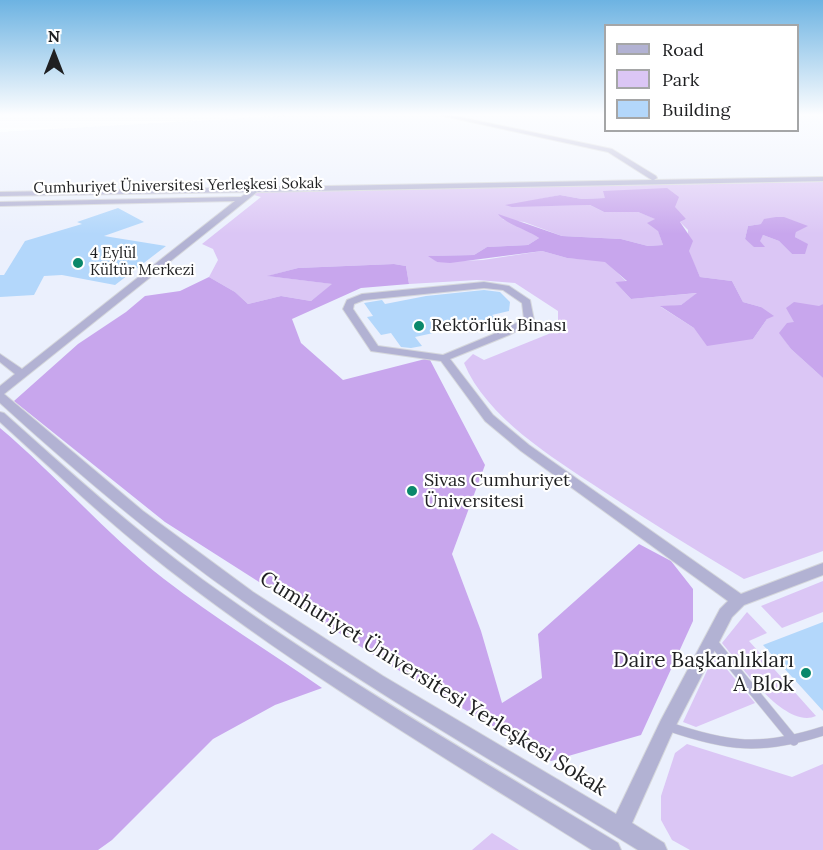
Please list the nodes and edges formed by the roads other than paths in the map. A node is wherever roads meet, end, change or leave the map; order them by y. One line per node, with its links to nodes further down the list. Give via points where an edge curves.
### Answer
1 (616, 155): 3 (street)
2 (823, 177): 3 (street, Cumhuriyet Üniversitesi Yerleşkesi Sokak); 5 (street, Cumhuriyet Üniversitesi Yerleşkesi Sokak)
3 (653, 178): 4 (street, Cumhuriyet Üniversitesi Yerleşkesi Sokak)
4 (0, 189)
5 (256, 189): 6 (street, Cumhuriyet Üniversitesi Yerleşkesi Sokak); 7 (street, Cumhuriyet Üniversitesi Yerleşkesi Sokak)
6 (0, 194)
7 (244, 199): 8 (street, Cumhuriyet Üniversitesi Yerleşkesi Sokak); 11 (street, Cumhuriyet Üniversitesi Yerleşkesi Sokak)
8 (0, 204)
9 (0, 357): 11 (street)
10 (444, 358): 10 (street, via 529,320 527,302 506,288 484,285 362,297 350,302 348,309 375,349); 15 (street, via 489,418 525,448)
11 (22, 374): 12 (street, Cumhuriyet Üniversitesi Yerleşkesi Sokak)
12 (0, 394): 20 (street, Cumhuriyet Üniversitesi Yerleşkesi Sokak, via 56,448 134,511 285,622 459,732)
13 (0, 416): 21 (street, via 196,583 284,644)
14 (823, 569): 15 (street)
15 (739, 601): 16 (street, via 726,613)
16 (711, 639): 17 (street); 19 (lane)
17 (667, 726): 19 (lane, via 734,745); 20 (street)
18 (823, 731): 19 (lane)
19 (794, 741)
20 (620, 827): 22 (street, Cumhuriyet Üniversitesi Yerleşkesi Sokak)
21 (611, 850)
22 (657, 850)

